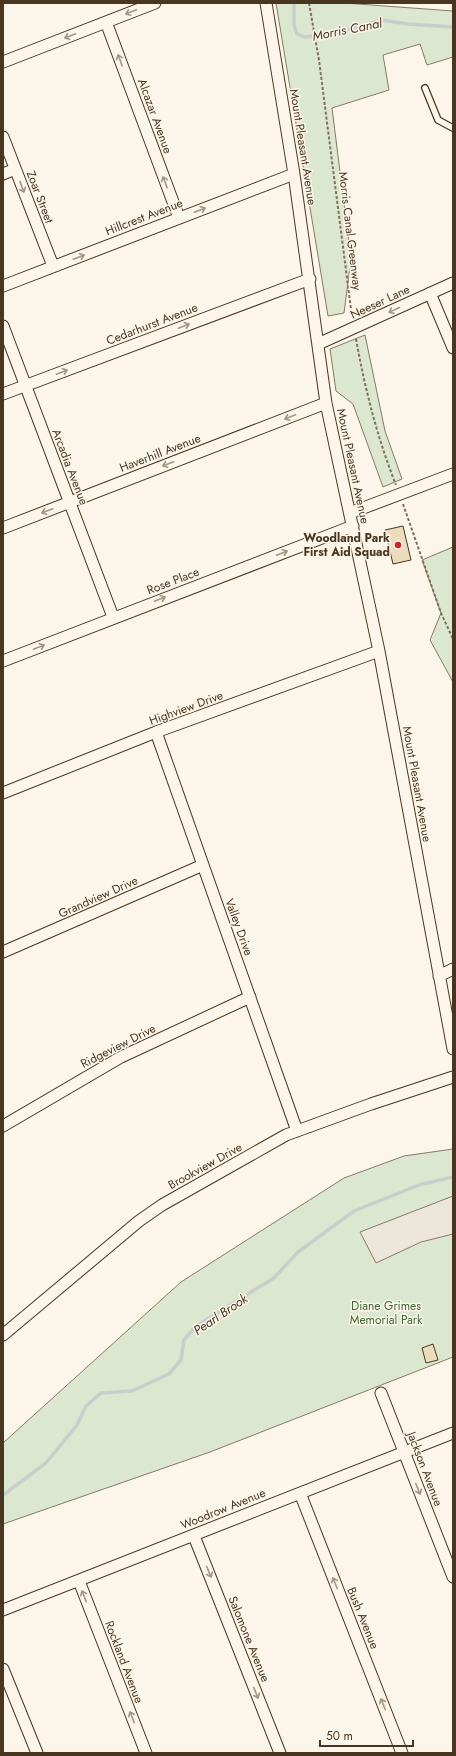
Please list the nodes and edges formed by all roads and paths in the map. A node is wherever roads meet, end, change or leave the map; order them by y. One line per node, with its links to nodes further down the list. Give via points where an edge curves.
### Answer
1 (155, 3): 4 (street, one-way to 4)
2 (266, 3): 11 (street, Mount Pleasant Avenue)
3 (309, 3): 19 (path, Morris Canal Greenway)
4 (106, 22): 5 (street, one-way to 5); 12 (street, Alcazar Avenue, one-way to 4)
5 (3, 62)
6 (425, 88): 7 (lane, via 438,120)
7 (453, 128)
8 (3, 137): 9 (street, Zoar Street)
9 (15, 169): 10 (street); 13 (street, Zoar Street, one-way to 13)
10 (3, 174)
11 (294, 174): 12 (street, Hillcrest Avenue, one-way to 11); 14 (street, Mount Pleasant Avenue)
12 (178, 218): 13 (street, Hillcrest Avenue, one-way to 12)
13 (53, 266): 16 (street, Hillcrest Avenue)
14 (310, 278): 20 (street, Mount Pleasant Avenue); 22 (street, Cedarhurst Avenue, one-way to 14)
15 (453, 283): 17 (street, Neeser Lane)
16 (3, 286)
17 (430, 293): 19 (street, Neeser Lane, one-way to 19); 21 (street)
18 (3, 326): 22 (street, Arcadia Avenue)
19 (354, 328): 20 (street, Neeser Lane); 26 (path, Morris Canal Greenway, via 363,381 382,449)
20 (318, 344): 24 (street, Mount Pleasant Avenue)
21 (453, 348)
22 (25, 385): 23 (street, Cedarhurst Avenue); 27 (street, Arcadia Avenue)
23 (3, 394)
24 (326, 403): 27 (street, Haverhill Avenue, one-way to 27); 28 (street, Mount Pleasant Avenue)
25 (453, 474): 26 (street)
26 (399, 495): 28 (street); 32 (path, Morris Canal Greenway, via 441,613)
27 (70, 502): 30 (street, Haverhill Avenue, one-way to 30); 31 (street, Arcadia Avenue)
28 (350, 513): 29 (street, Mount Pleasant Avenue)
29 (353, 526): 31 (street, Rose Place, one-way to 29); 33 (street, Mount Pleasant Avenue)
30 (3, 528)
31 (113, 618): 34 (street, Rose Place, one-way to 31)
32 (453, 639)
33 (379, 650): 35 (street, Highview Drive); 40 (street, Mount Pleasant Avenue)
34 (3, 661)
35 (156, 732): 36 (street, Highview Drive); 37 (street, Valley Drive)
36 (3, 793)
37 (203, 865): 38 (street, Grandview Drive); 41 (street, Valley Drive)
38 (3, 952)
39 (453, 969): 40 (street)
40 (439, 976): 42 (street, Mount Pleasant Avenue)
41 (250, 998): 44 (street, Ridgeview Drive, via 121,1057); 45 (street, Valley Drive)
42 (453, 1049)
43 (453, 1077): 45 (street, Brookview Drive)
44 (3, 1126)
45 (297, 1130): 46 (street, Brookview Drive, via 162,1205 139,1221)
46 (3, 1335)
47 (381, 1393): 49 (street, Jackson Avenue)
48 (453, 1433): 49 (street, Woodrow Avenue)
49 (404, 1453): 50 (street, Woodrow Avenue); 52 (street, Jackson Avenue, one-way to 52)
50 (300, 1493): 51 (street, Woodrow Avenue); 59 (street, Bush Avenue, one-way to 50)
51 (194, 1536): 53 (street, Woodrow Avenue); 58 (street, Salomone Avenue, one-way to 58)
52 (453, 1577)
53 (78, 1581): 54 (street, Woodrow Avenue); 57 (street, Rockland Avenue, one-way to 53)
54 (3, 1610)
55 (3, 1670): 56 (street)
56 (37, 1753)
57 (146, 1753)
58 (280, 1753)
59 (402, 1753)

